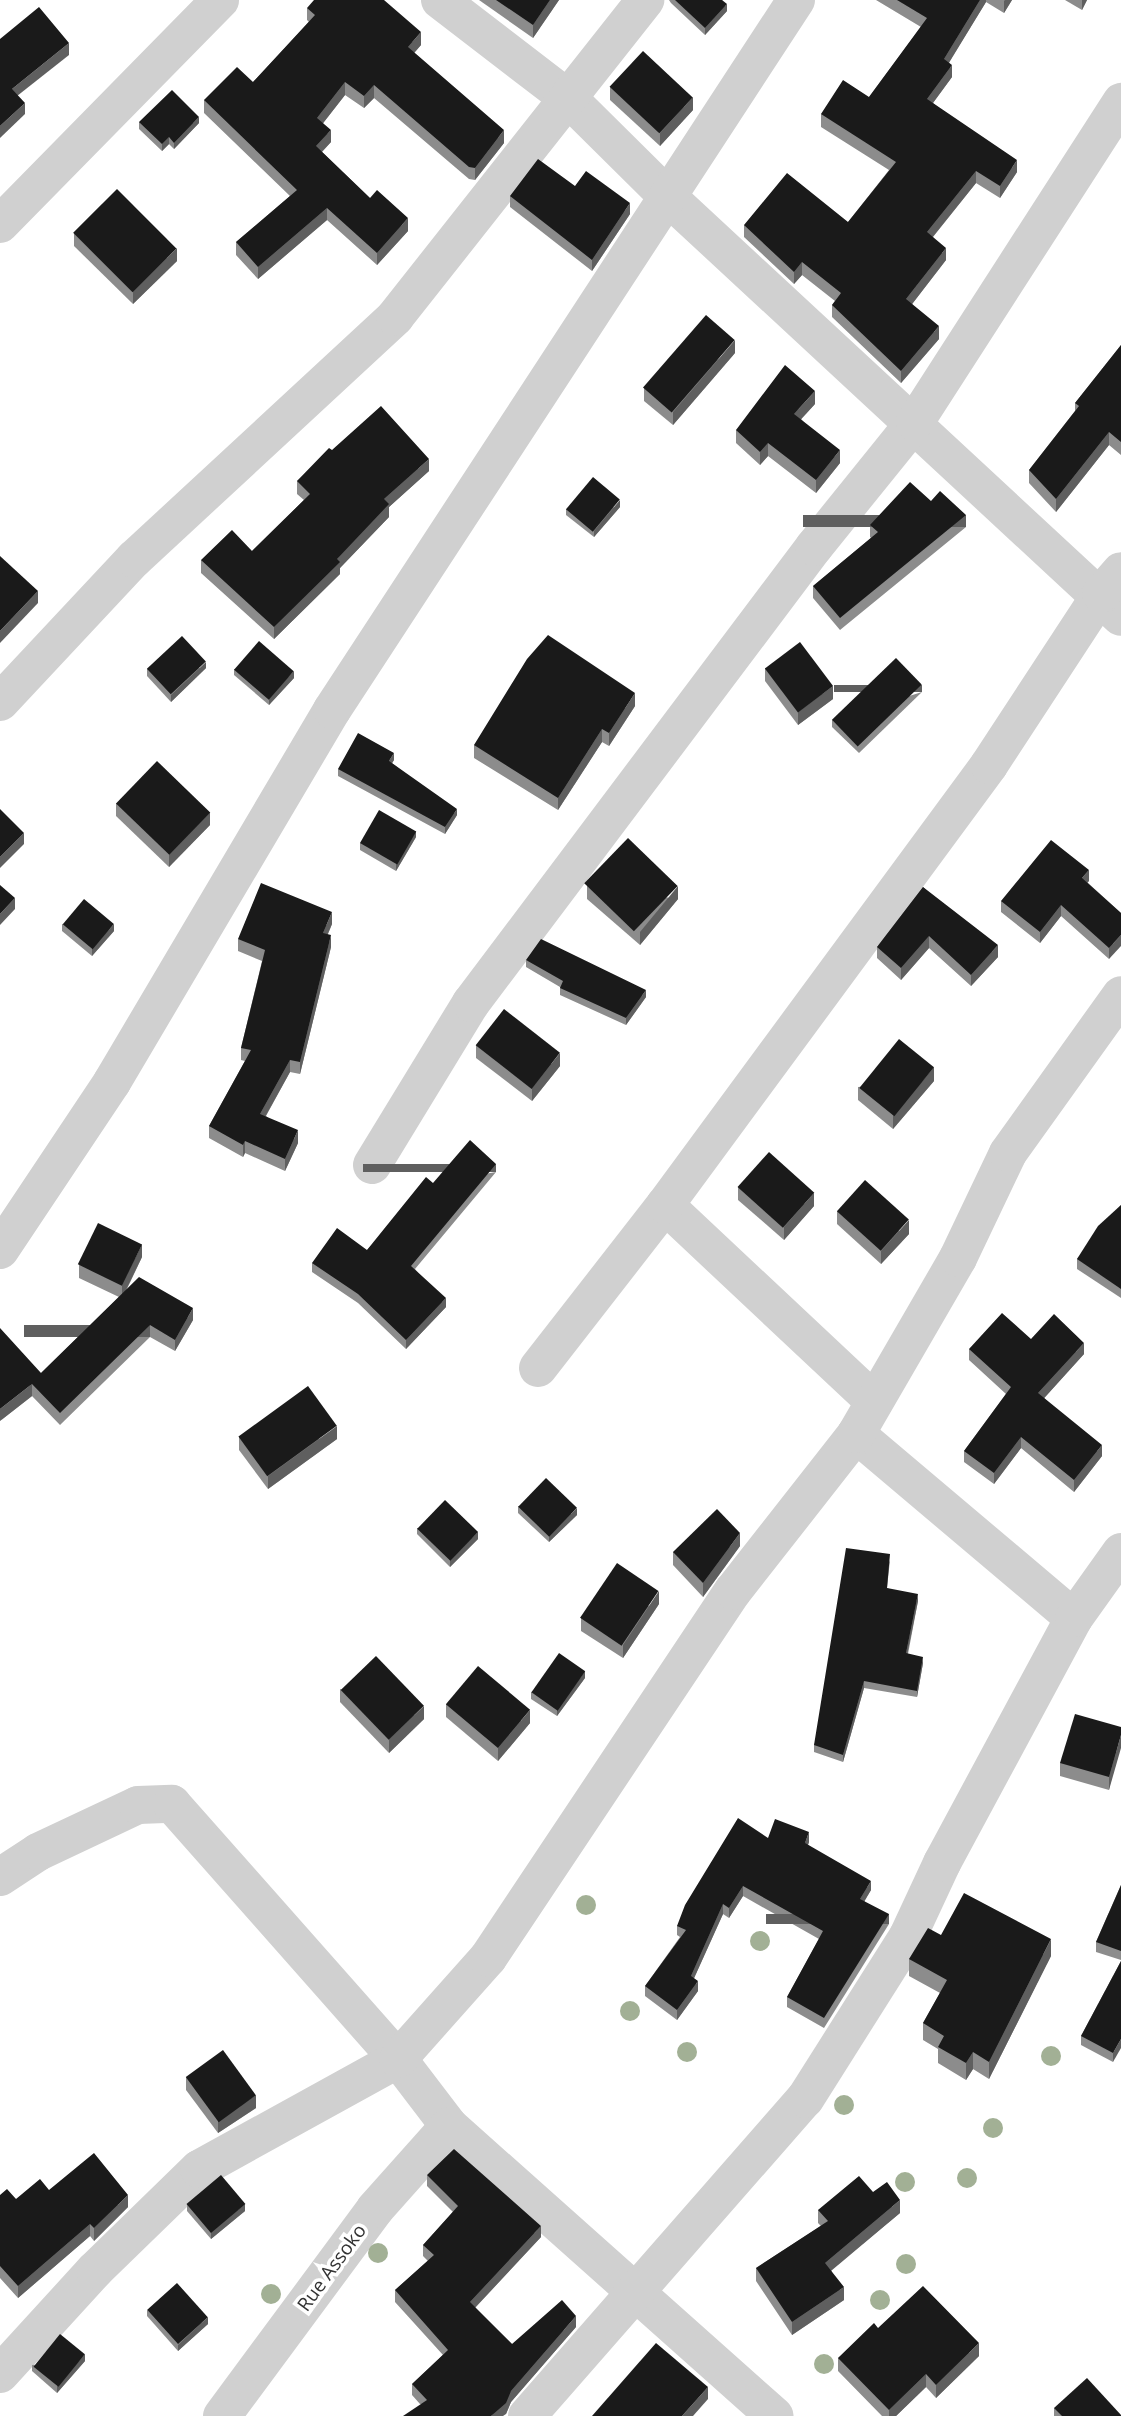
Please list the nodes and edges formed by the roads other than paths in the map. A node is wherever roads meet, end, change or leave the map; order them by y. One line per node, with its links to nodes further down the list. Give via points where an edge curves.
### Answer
1 (220, 0): 8 (street)
2 (440, 0): 5 (street)
3 (645, 0): 5 (street)
4 (796, 0): 7 (street)
5 (569, 99): 7 (street); 11 (street, via 396,317 134,559)
6 (1121, 102): 9 (street)
7 (669, 198): 9 (street); 15 (street, via 332,710 112,1082)
8 (0, 225)
9 (915, 422): 10 (street); 13 (street, via 814,547 471,1003)
10 (1114, 594): 14 (street)
11 (0, 702)
12 (1121, 995): 17 (street, via 1009,1153 958,1258)
13 (372, 1165)
14 (665, 1205): 16 (street); 17 (street)
15 (0, 1250)
16 (538, 1368)
17 (874, 1401): 18 (street)
18 (856, 1434): 20 (street); 22 (street, via 733,1591 488,1958)
19 (1121, 1552): 20 (street)
20 (1074, 1618): 24 (street, via 942,1863 908,1936 805,2099 720,2201)
21 (0, 1877): 22 (street, via 48,1847 138,1805 172,1804)
22 (398, 2059): 23 (street); 25 (street, via 199,2169 95,2270)
23 (450, 2126): 24 (street); 26 (street, Rue Assoko, via 375,2209)
24 (635, 2290): 27 (street); 28 (street)
25 (0, 2374)
26 (222, 2416)
27 (527, 2416)
28 (775, 2416)

